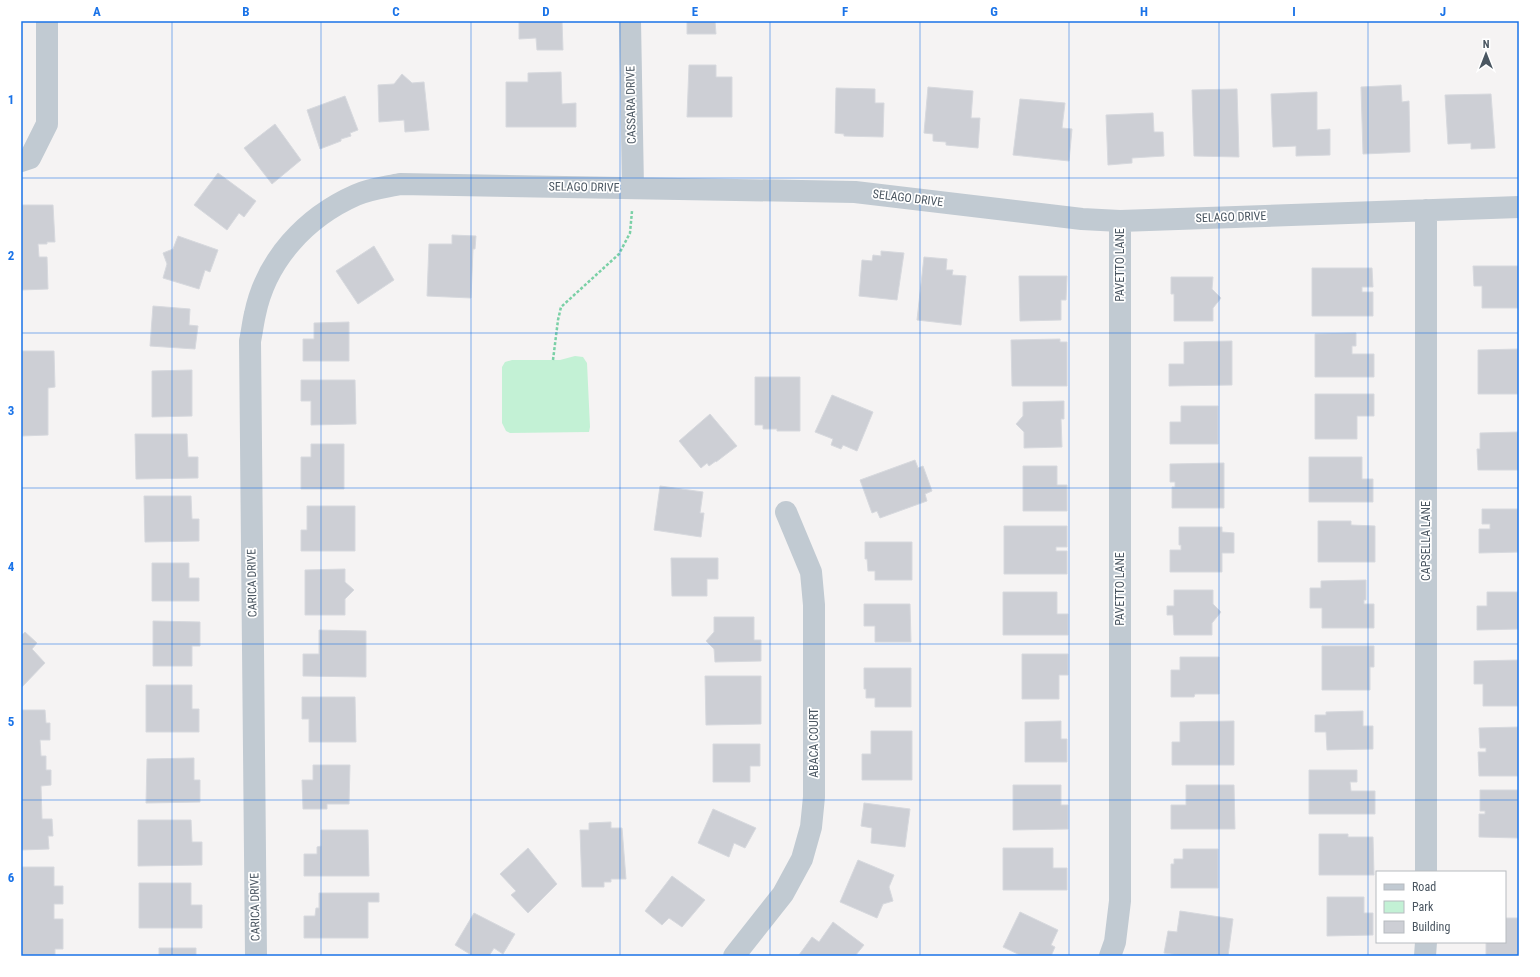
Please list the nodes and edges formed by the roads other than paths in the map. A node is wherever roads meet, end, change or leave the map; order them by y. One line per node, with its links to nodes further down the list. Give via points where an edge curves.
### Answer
1 (47, 21): 3 (street, via 47,124 30,158)
2 (630, 21): 4 (street, CASSARA DRIVE)
3 (21, 160)
4 (633, 188): 7 (street, SELAGO DRIVE, via 855,192 1082,219); 8 (street, SELAGO DRIVE, via 400,184 356,194 322,213)
5 (1519, 207): 6 (street, SELAGO DRIVE)
6 (1426, 210): 7 (street, SELAGO DRIVE); 10 (street, CAPSELLA LANE)
7 (1120, 221): 14 (street, PAVETTO LANE, via 1120,901 1115,942)
8 (306, 226): 12 (street, CARICA DRIVE, via 288,244 266,281 255,313 250,341)
9 (786, 512): 13 (street, ABACA COURT, via 811,572 813,583 814,797 811,827 802,858 783,894)
10 (1426, 871)
11 (1426, 943): 15 (street)
12 (256, 956)
13 (734, 956)
14 (1110, 956)
15 (1426, 956)

